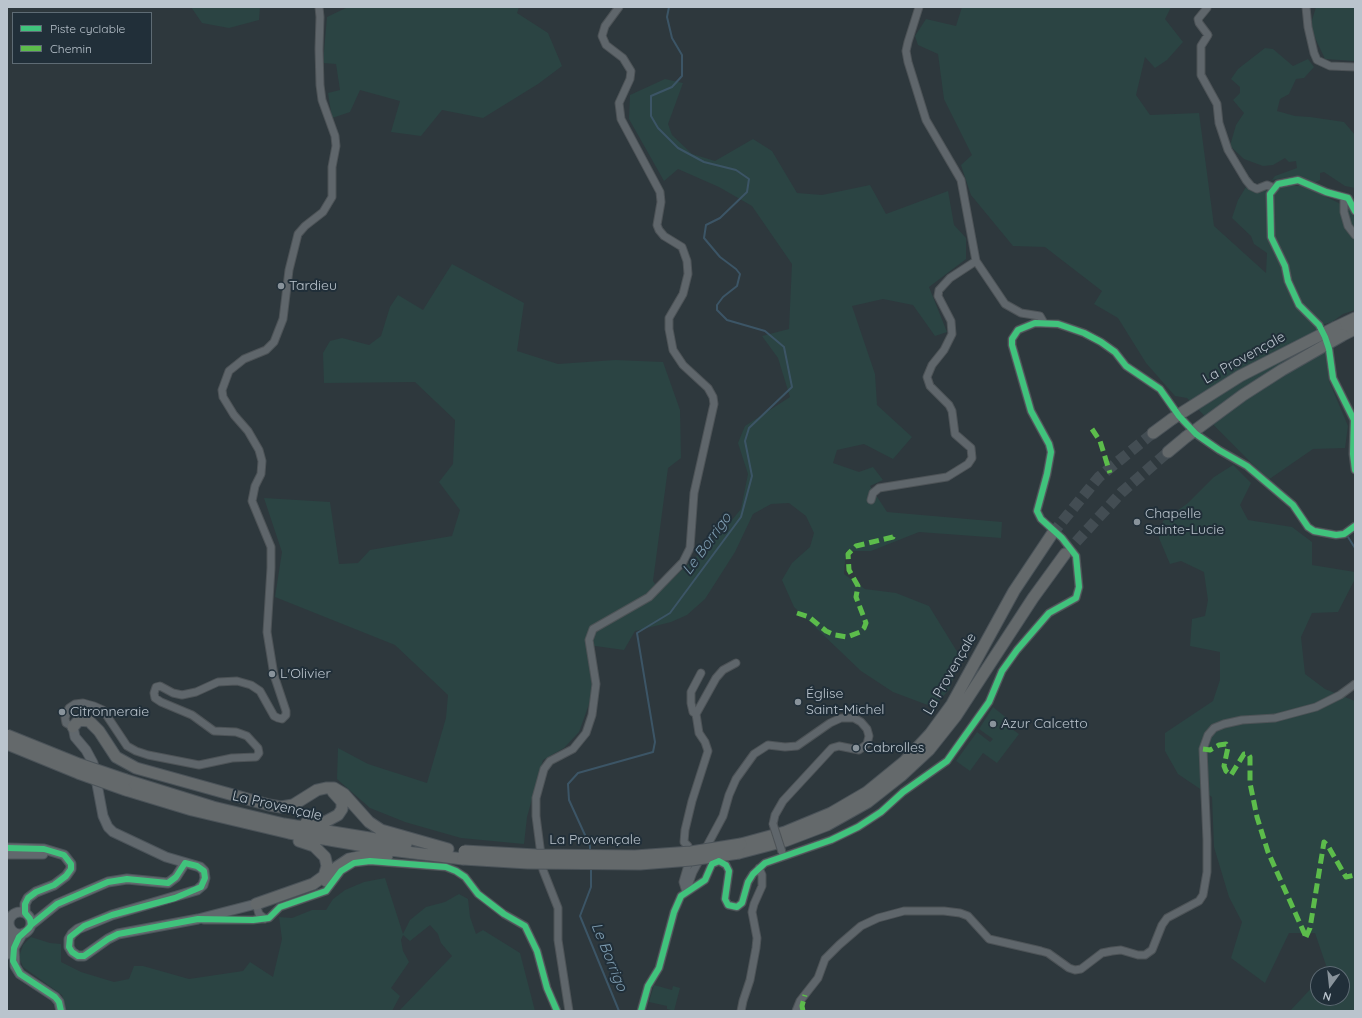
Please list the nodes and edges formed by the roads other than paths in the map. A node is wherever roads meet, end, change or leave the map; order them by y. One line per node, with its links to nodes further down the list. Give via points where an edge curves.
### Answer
1 (319, 7): 27 (street, via 320,85 336,146 332,167 332,196 324,212 298,234 289,270 283,319 274,342 266,350 244,359 229,371 222,390 223,397 234,415 248,431 259,450 262,461 252,501 271,547 269,654 286,715 282,718 274,716 260,691 237,681 218,682 196,692 182,694 173,693 160,686 156,687 155,698 161,702 192,715 214,731 236,732 247,736 258,748 259,753 256,757 232,758 199,765 148,755 127,746 103,710 94,706 83,703 69,708 66,723)
2 (619, 7): 53 (street, via 605,26 602,36 606,44 623,58 631,71 619,103 621,119 660,192 657,225 659,230 682,247 687,261 688,274 683,294 669,318 673,350 683,365 708,388 714,404 694,493 690,548 683,562 649,597 593,629 589,640 596,684 592,715 586,733 573,749 550,762 544,769 536,798 543,870 558,908 558,940)
3 (919, 7): 11 (street, via 908,42 908,62 926,120 961,180)
4 (1306, 7): 6 (street, via 1308,27 1317,60 1330,66)
5 (1207, 8): 7 (street, via 1198,19 1208,35 1201,46 1201,75 1217,104 1219,123 1228,150 1240,172 1252,186 1257,189 1267,185)
6 (1355, 66)
7 (1274, 188): 8 (street, via 1278,184 1298,180); 18 (street, via 1269,199 1271,237 1299,305 1319,325 1329,348 1333,378 1354,420)
8 (1344, 197): 9 (street, via 1352,202); 10 (street, via 1344,212 1348,226)
9 (1355, 211)
10 (1355, 235)
11 (976, 261): 13 (street, via 1005,304 1021,313 1040,316); 19 (street, via 950,278 939,290 938,296 952,321 952,334 932,365 927,378 930,386 952,411 955,434 971,448 972,458 968,464 947,477 879,488 873,493)
12 (1355, 318): 15 (highway, La Provençale)
13 (1044, 323): 20 (street, via 1058,324 1084,333 1109,347 1126,366 1160,389 1179,416 1196,434 1247,466 1293,506 1308,527 1314,531 1336,535 1344,534); 39 (street, via 1018,330 1012,339 1012,345 1031,411 1051,452 1037,511 1041,519 1062,538 1076,556 1079,575 1077,595 1071,602 1056,608 1045,617 1017,650 1005,666 987,706 947,761 865,823 832,840)
14 (1355, 329): 15 (highway, La Provençale)
15 (1340, 331): 16 (highway, La Provençale, bridge, via 1228,383); 17 (highway, La Provençale, bridge, via 1243,395)
16 (1153, 433)
17 (1168, 452)
18 (1355, 470)
19 (871, 500)
20 (1355, 526)
21 (1052, 534): 35 (highway, La Provençale, via 1014,591 952,704 930,734 905,761 866,792 831,813)
22 (1066, 554): 35 (highway, La Provençale, via 956,716 929,750 901,776 868,802 827,825 786,841)
23 (736, 662): 26 (street, via 716,678)
24 (701, 673): 26 (street, via 692,692 691,703)
25 (1355, 684): 56 (street, via 1340,696 1316,707 1293,714 1224,724 1214,728 1205,742 1202,757 1207,840 1207,872 1203,895 1199,901 1167,918 1152,950 1138,955 1121,950 1102,953 1076,970 1048,953 989,939 972,920 960,913 904,911 861,926 839,945 825,959 818,978 800,1001)
26 (696, 714): 42 (street, via 699,733 706,742 708,751 692,801 684,842 688,846 688,865 683,882)
27 (73, 727): 31 (highway, via 79,720 89,721 116,757 136,768 269,805 293,805); 40 (main road, via 75,737 86,750 92,763 103,816 108,827 144,847)
28 (7, 735): 30 (highway, La Provençale, bridge)
29 (7, 744): 30 (highway, La Provençale, bridge, via 78,773)
30 (126, 785): 32 (highway, La Provençale); 33 (highway, La Provençale)
31 (320, 789): 33 (highway, via 334,792 341,800 342,809 334,819 316,823); 37 (highway, via 330,788 342,792 369,822 380,830)
32 (219, 817): 37 (highway, La Provençale, via 325,840); 43 (highway, via 311,845 326,859 326,871 317,882)
33 (265, 819): 37 (highway, La Provençale)
34 (7, 848): 36 (main road, via 37,848)
35 (740, 849): 37 (highway, La Provençale, bridge, via 691,860 640,864 528,863)
36 (55, 852): 38 (main road); 44 (main road, via 64,855 71,864 69,873 54,885 32,894 26,904)
37 (445, 853): 43 (highway, via 356,857 339,865 319,888)
38 (7, 854)
39 (783, 854): 41 (street); 42 (street, bridge, via 773,824 774,815 783,801 832,748 840,746 859,750 867,744 867,729 854,718 841,718 830,723 797,746 768,745 754,754 736,779 723,816 693,872)
40 (185, 862): 44 (main road, via 176,877 168,883 135,879 114,880 57,904 42,917); 45 (main road, via 202,869 205,878 202,887 84,926 72,934 69,947 76,955 84,956 118,934)
41 (759, 868): 42 (street, via 748,882 742,903 737,907 726,903 729,871 723,862 712,864 705,880); 55 (street, via 762,886 752,912 757,938 756,948)
42 (688, 890): 54 (street, via 681,896 674,912 659,968 648,986)
43 (251, 905): 45 (main road); 46 (street); 47 (street, via 248,915)
44 (25, 917): 48 (main road, via 11,918); 49 (main road, via 29,928)
45 (198, 919): 47 (street)
46 (265, 919): 47 (street); 52 (street, via 272,916 280,907 326,891 341,871 354,863 370,861 446,867 460,874 483,898 504,914 525,926 537,951 547,988)
47 (253, 920)
48 (12, 929): 49 (main road, via 17,933); 50 (main road, via 8,961 10,968 17,978)
49 (23, 933): 50 (main road, via 14,948 15,966 20,974)
50 (46, 991): 51 (main road, via 59,1002)
51 (61, 1011)
52 (557, 1011)
53 (569, 1011)
54 (641, 1011)
55 (742, 1011)
56 (796, 1011)

